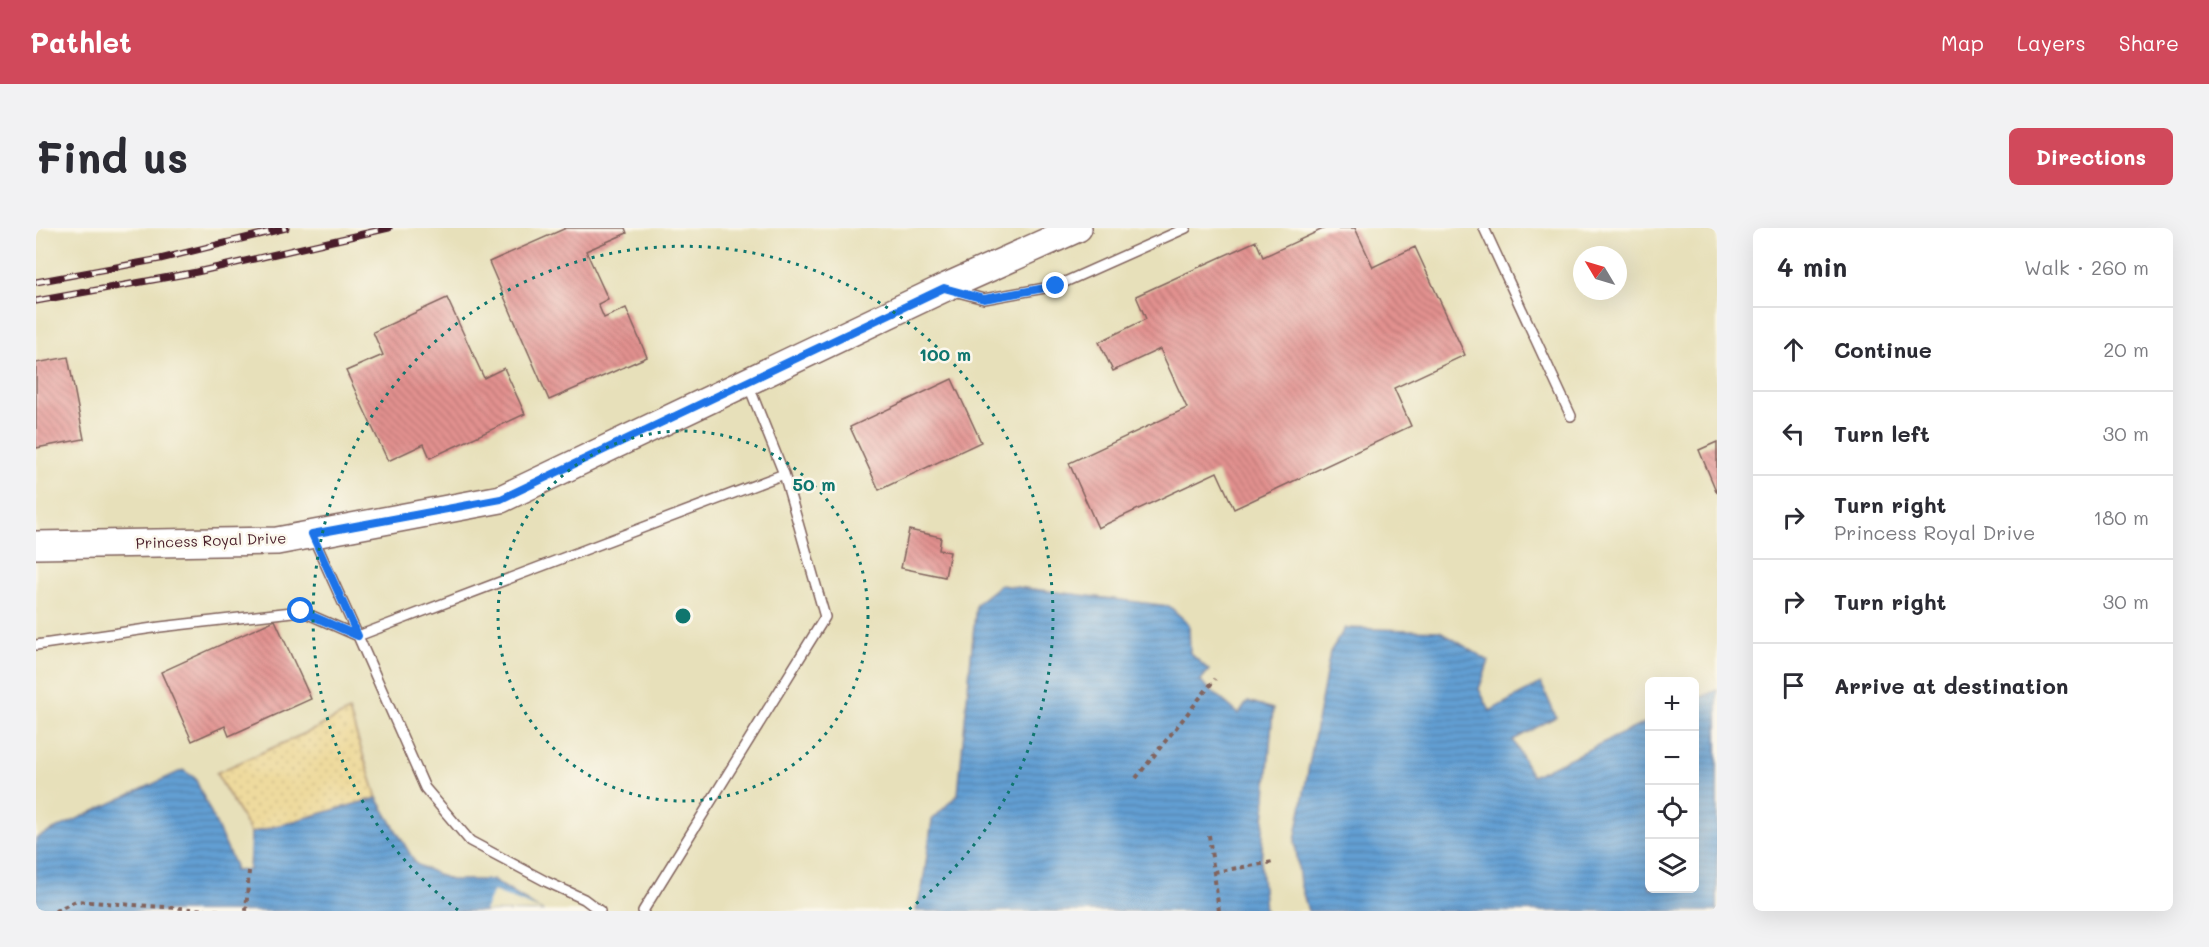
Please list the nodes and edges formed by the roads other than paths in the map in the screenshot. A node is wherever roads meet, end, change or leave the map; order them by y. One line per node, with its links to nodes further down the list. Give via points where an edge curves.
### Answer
1 (1078, 228): 4 (main road, Princess Royal Drive)
2 (1186, 228): 4 (lane, via 1056,286 984,299)
3 (1484, 228): 6 (lane)
4 (944, 288): 5 (main road, Princess Royal Drive)
5 (747, 382): 7 (lane); 8 (main road, Princess Royal Drive, via 501,499)
6 (1571, 416)
7 (784, 474): 10 (lane); 13 (lane, via 825,617)
8 (312, 534): 9 (main road, Princess Royal Drive, via 277,541); 10 (lane)
9 (36, 545)
10 (358, 636): 11 (lane, via 301,611); 12 (lane, via 425,788 470,841)
11 (36, 645)
12 (600, 911)
13 (643, 911)

